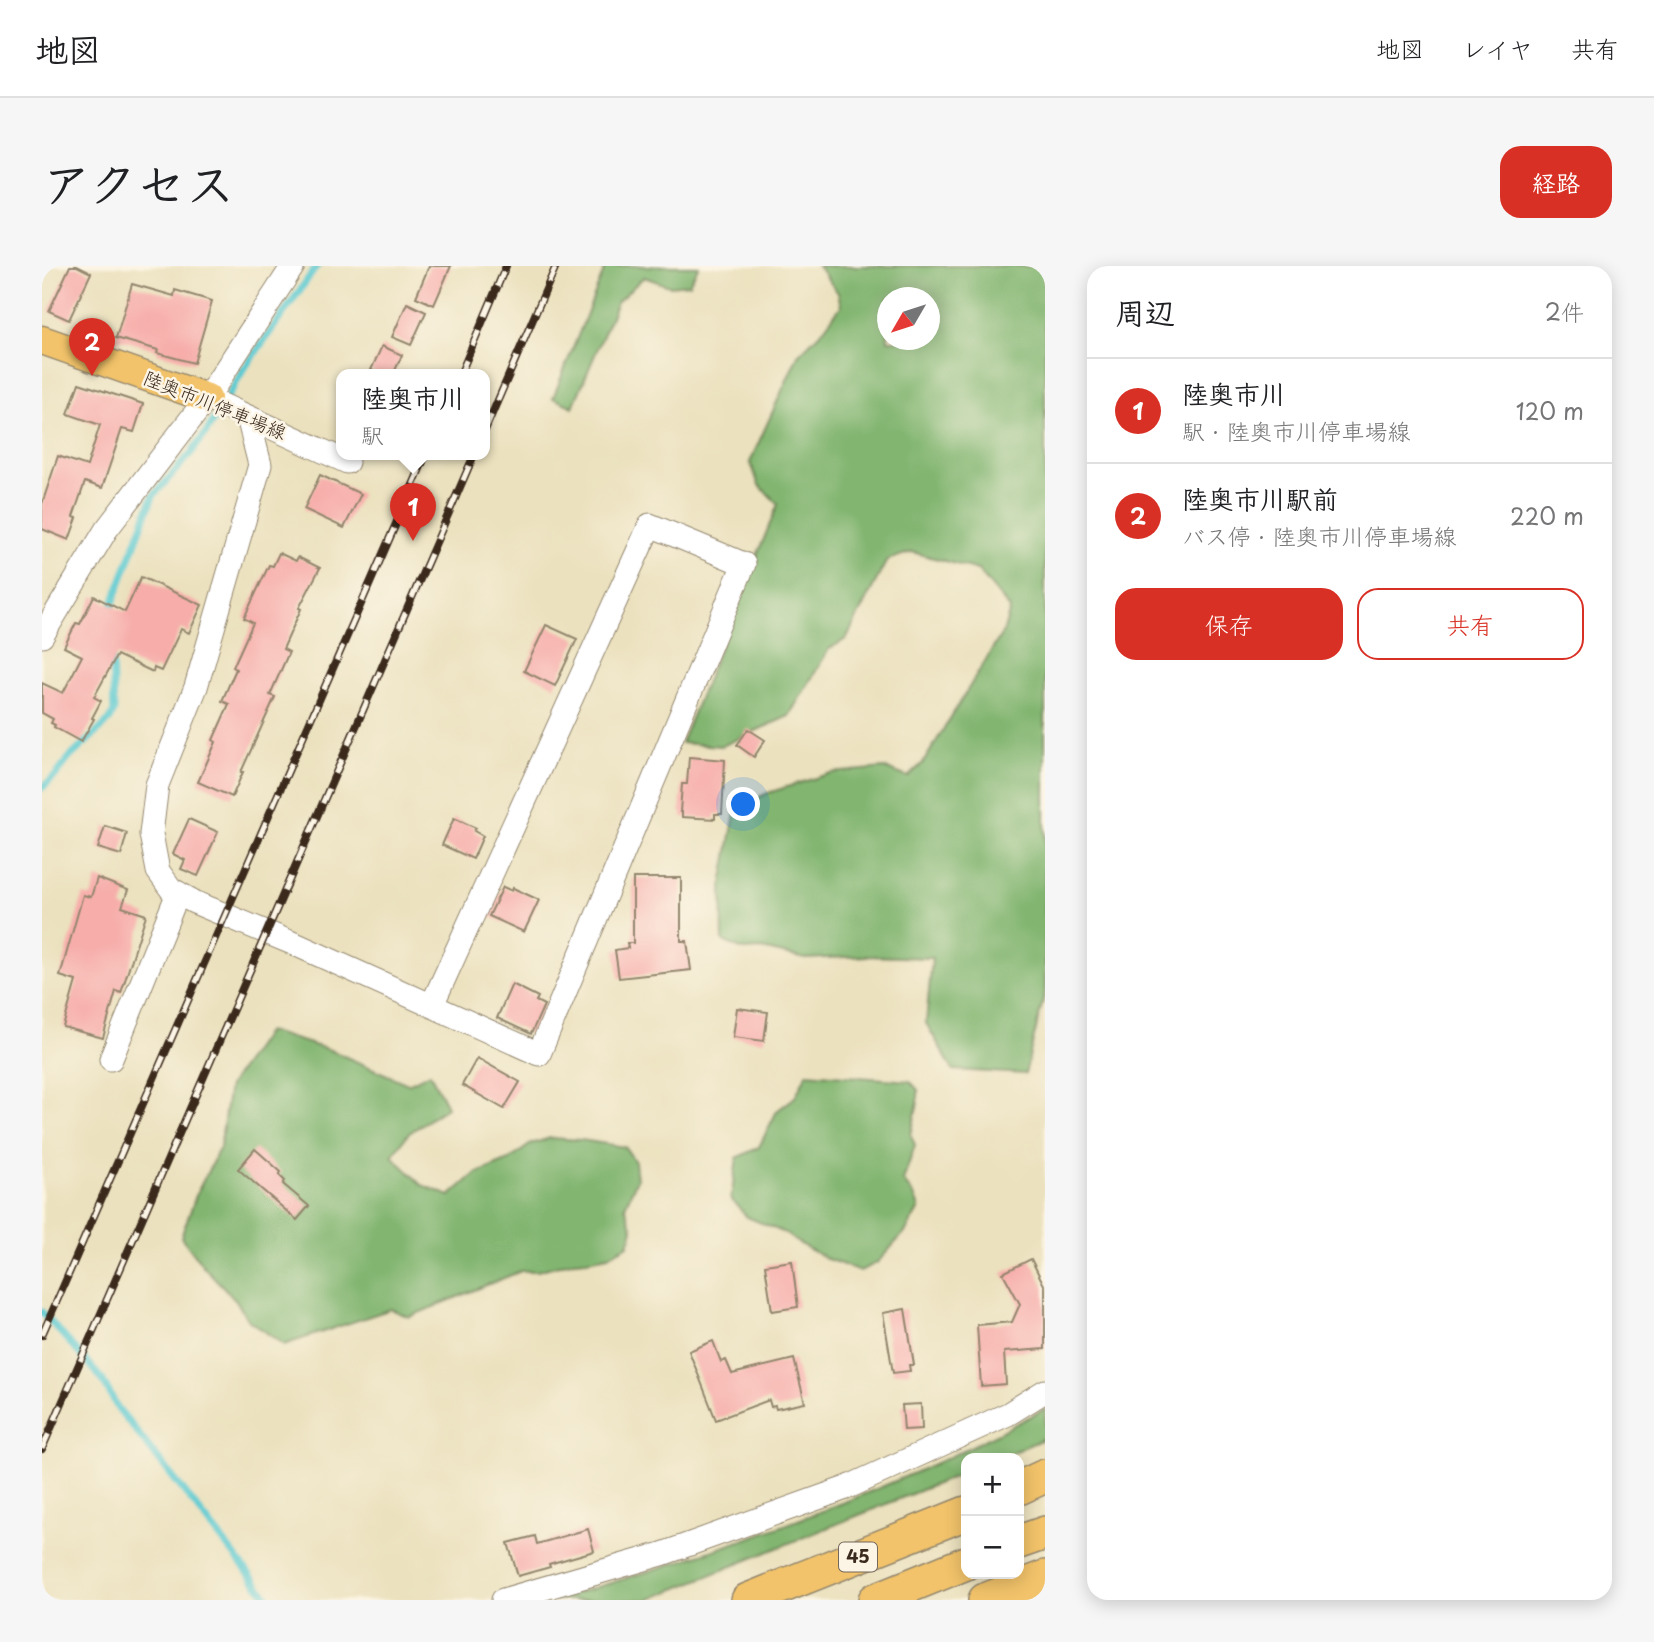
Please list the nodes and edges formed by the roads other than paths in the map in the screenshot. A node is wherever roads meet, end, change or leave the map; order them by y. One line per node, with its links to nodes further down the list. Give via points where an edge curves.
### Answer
1 (293, 266): 3 (street)
2 (42, 340): 3 (main road, 陸奥市川停車場線)
3 (206, 398): 4 (street, 陸奥市川停車場線); 8 (street, via 106,530)
4 (248, 417): 5 (street, 陸奥市川停車場線); 9 (street, via 260,465 196,687 157,785 151,834 158,870)
5 (336, 457)
6 (343, 460): 7 (street, 陸奥市川停車場線)
7 (347, 462)
8 (42, 636)
9 (178, 893): 10 (street); 11 (street)
10 (432, 1005): 10 (street, via 539,1054 744,564 650,525)
11 (111, 1059)
12 (1045, 1391): 20 (street, via 1009,1414 846,1488 662,1554)
13 (1045, 1476): 14 (highway)
14 (1024, 1486)
15 (961, 1515): 21 (highway, 45)
16 (1045, 1532): 17 (highway)
17 (1024, 1540)
18 (961, 1565): 22 (highway)
19 (1045, 1577): 23 (highway)
20 (503, 1600)
21 (748, 1600)
22 (875, 1600)
23 (985, 1600)

